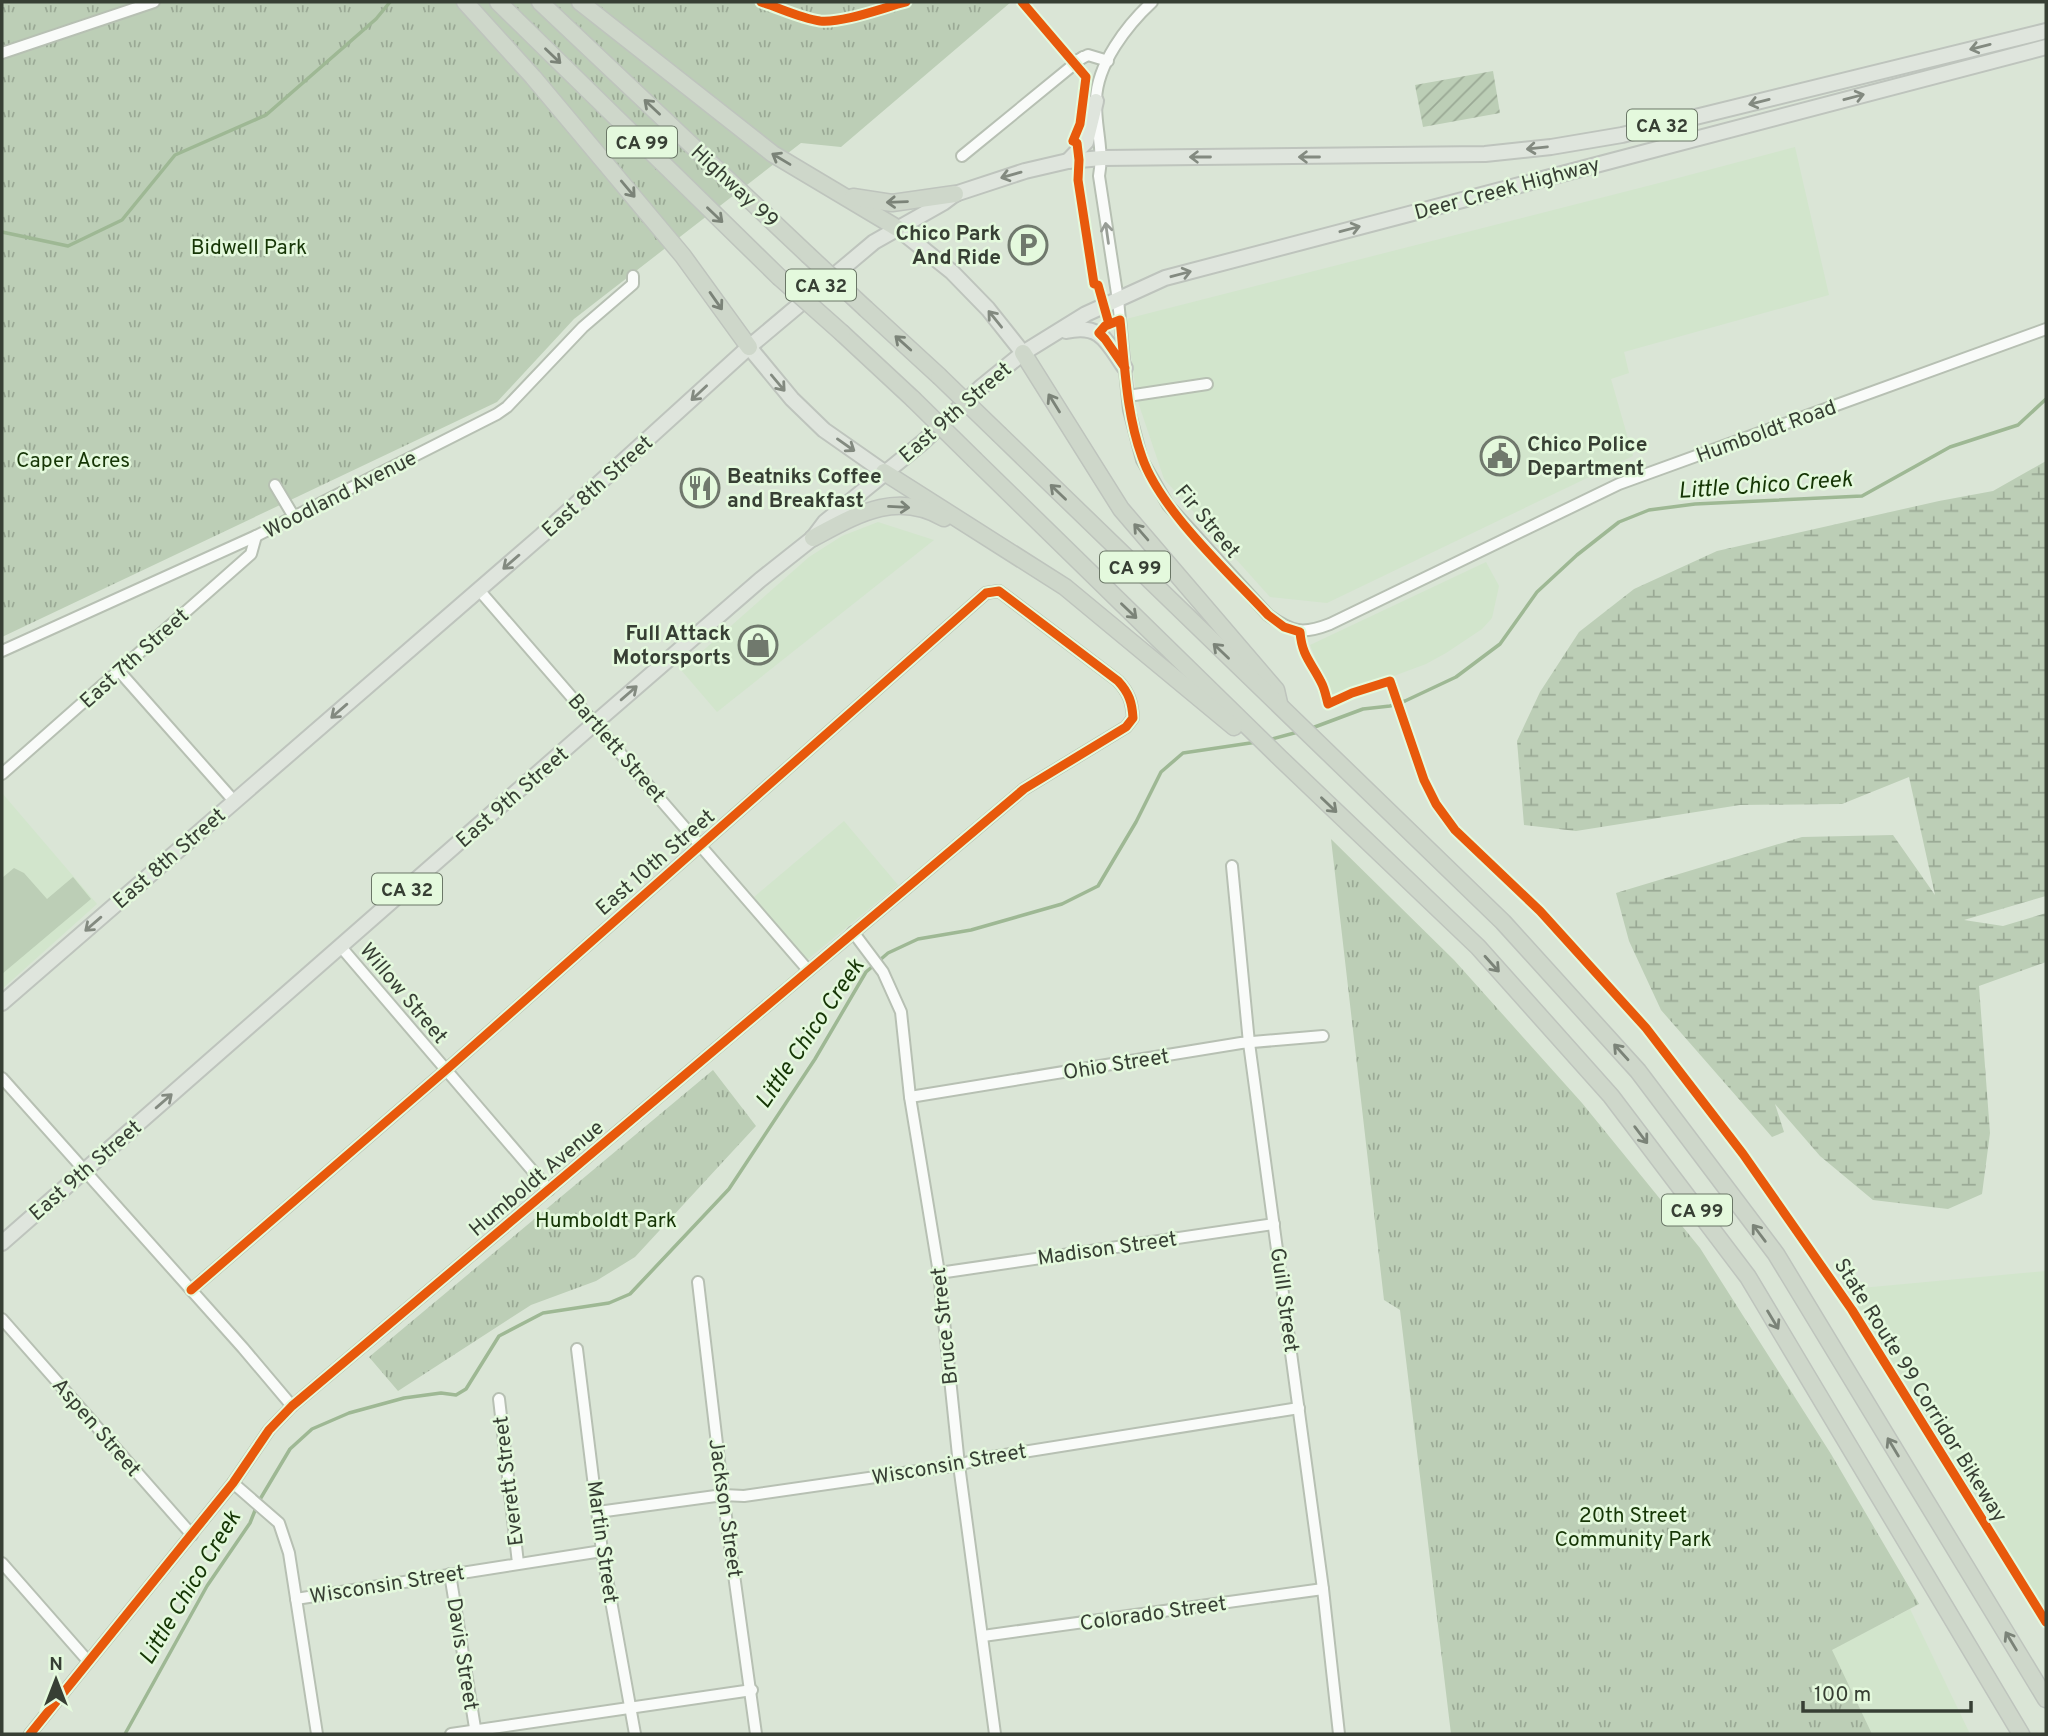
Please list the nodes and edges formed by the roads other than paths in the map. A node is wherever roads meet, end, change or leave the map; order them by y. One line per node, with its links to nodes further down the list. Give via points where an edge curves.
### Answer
1 (154, 2): 9 (street)
2 (465, 2): 22 (highway, one-way to 22, via 689,264)
3 (540, 2): 37 (highway, Highway 99 / CA 99, one-way to 3, bridge, via 939,376)
4 (580, 2): 15 (highway, one-way to 4, via 773,154)
5 (1152, 2): 10 (street, via 1129,26)
6 (501, 5): 40 (highway, CA 99, one-way to 40, bridge, via 779,277 913,399)
7 (2046, 31): 13 (main road, Deer Creek Highway / CA 32, one-way to 13, via 1622,135 1551,147 1419,156)
8 (2046, 47): 19 (main road, Deer Creek Highway / CA 32, one-way to 8, via 1165,278 1205,267)
9 (2, 53)
10 (1108, 61): 11 (street); 12 (street, via 1083,57)
11 (1096, 101): 13 (street); 14 (main road, via 1086,142)
12 (962, 156)
13 (1102, 158): 14 (main road, East 8th Street / CA 32); 19 (street, Fir Street, one-way to 13, via 1099,176)
14 (1068, 161): 16 (main road, East 8th Street / CA 32, one-way to 16)
15 (840, 193): 16 (highway, one-way to 15, via 891,203); 17 (highway)
16 (955, 194): 17 (main road, East 8th Street / CA 32)
17 (897, 228): 22 (main road, East 8th Street / CA 32, via 866,248); 23 (main road, one-way to 17, via 952,272)
18 (633, 276): 29 (street, Woodland Avenue, via 633,284 583,327 507,407)
19 (1118, 300): 21 (main road, Deer Creek Highway / CA 32); 24 (street, Fir Street)
20 (2046, 329): 34 (street, Humboldt Road, via 1619,484 1330,624)
21 (1054, 333): 23 (main road, Deer Creek Highway / CA 32); 24 (main road, via 1081,327 1094,330)
22 (748, 347): 27 (main road, one-way to 27, via 824,430); 33 (main road, East 8th Street / CA 32, one-way to 33)
23 (1023, 353): 27 (main road, East 9th Street / CA 32); 37 (highway, one-way to 23, via 1276,690 1121,509)
24 (1125, 368): 26 (street, Fir Street)
25 (1207, 384): 26 (street)
26 (1128, 396): 34 (street, Fir Street, via 1142,460 1168,505 1268,615)
27 (884, 472): 31 (main road, East 9th Street / CA 32, via 825,522); 32 (highway)
28 (275, 485): 29 (street)
29 (294, 517): 30 (street, Woodland Avenue)
30 (256, 536): 35 (street, Woodland Avenue); 36 (street, East 7th Street, via 251,554)
31 (813, 538): 32 (highway, one-way to 32, via 866,510 897,506 938,515); 39 (main road, East 9th Street / CA 32, one-way to 31)
32 (1006, 548): 40 (highway, via 1065,587)
33 (479, 590): 39 (street, Bartlett Street); 42 (main road, East 8th Street / CA 32, one-way to 42)
34 (1300, 632)
35 (2, 652)
36 (119, 671): 41 (street, East 7th Street); 42 (street)
37 (1283, 710): 81 (highway, CA 99, one-way to 37, via 1776,1254 1637,1071 1503,922)
38 (1133, 718): 43 (street, East 10th Street, via 1132,703 1118,681 999,591 986,593); 45 (street, Humboldt Avenue, via 1024,789)
39 (595, 723): 43 (street, Bartlett Street); 46 (main road, East 9th Street / CA 32)
40 (1237, 723): 80 (highway, CA 99, one-way to 80, via 1478,947 1612,1096 1748,1277)
41 (2, 774)
42 (234, 801): 48 (main road, East 8th Street / CA 32, one-way to 48)
43 (701, 845): 47 (street, Bartlett Street); 51 (street, East 10th Street)
44 (1232, 866): 50 (street, Guill Street)
45 (853, 932): 47 (street, Humboldt Avenue); 53 (street, Bruce Street, via 883,972 901,1012)
46 (341, 947): 51 (street, Willow Street); 54 (main road, East 9th Street / CA 32, one-way to 46)
47 (808, 970): 55 (street, Humboldt Avenue)
48 (2, 1003)
49 (1323, 1036): 50 (street, Ohio Street)
50 (1248, 1043): 53 (street, Ohio Street); 56 (street, Guill Street)
51 (446, 1070): 55 (street, Willow Street); 60 (street, East 10th Street)
52 (2, 1078): 54 (street)
53 (910, 1097): 58 (street, Bruce Street)
54 (83, 1171): 57 (main road, East 9th Street / CA 32); 60 (street)
55 (549, 1190): 64 (street, Humboldt Avenue)
56 (1274, 1224): 58 (street, Madison Street); 65 (street, Guill Street)
57 (2, 1243)
58 (939, 1273): 66 (street, Bruce Street)
59 (698, 1282): 68 (street, Jackson Street)
60 (191, 1290): 64 (street)
61 (2, 1319): 70 (street, Aspen Street)
62 (578, 1349): 69 (street, Martin Street)
63 (499, 1399): 73 (street, Everett Street)
64 (292, 1406): 67 (street, Humboldt Avenue, via 269,1430)
65 (1300, 1408): 66 (street, Wisconsin Street); 75 (street, Guill Street)
66 (959, 1465): 68 (street, Wisconsin Street, via 744,1496); 77 (street, Bruce Street)
67 (233, 1483): 70 (street, Humboldt Avenue); 76 (street, via 279,1522)
68 (723, 1495): 69 (street, Wisconsin Street); 79 (street, Jackson Street)
69 (598, 1512): 71 (street, Martin Street)
70 (192, 1535): 78 (street, Humboldt Avenue)
71 (602, 1551): 73 (street, Wisconsin Street); 82 (street, Martin Street)
72 (2, 1563): 78 (street)
73 (518, 1563): 74 (street, Wisconsin Street)
74 (450, 1574): 76 (street, Wisconsin Street); 83 (street, Davis Street)
75 (1323, 1589): 77 (street, Colorado Street); 90 (street, Guill Street)
76 (296, 1599): 85 (street)
77 (982, 1636): 89 (street, Bruce Street)
78 (88, 1661): 84 (street, Humboldt Avenue)
79 (752, 1690): 82 (street); 88 (street, Jackson Street)
80 (2000, 1698): 91 (highway); 92 (highway, CA 99)
81 (2046, 1699)
82 (631, 1706): 83 (street); 87 (street, Martin Street)
83 (476, 1733): 86 (street)
84 (30, 1734)
85 (317, 1734)
86 (452, 1734)
87 (635, 1734)
88 (756, 1734)
89 (995, 1734)
90 (1339, 1734)
91 (2011, 1734)
92 (2021, 1734)

